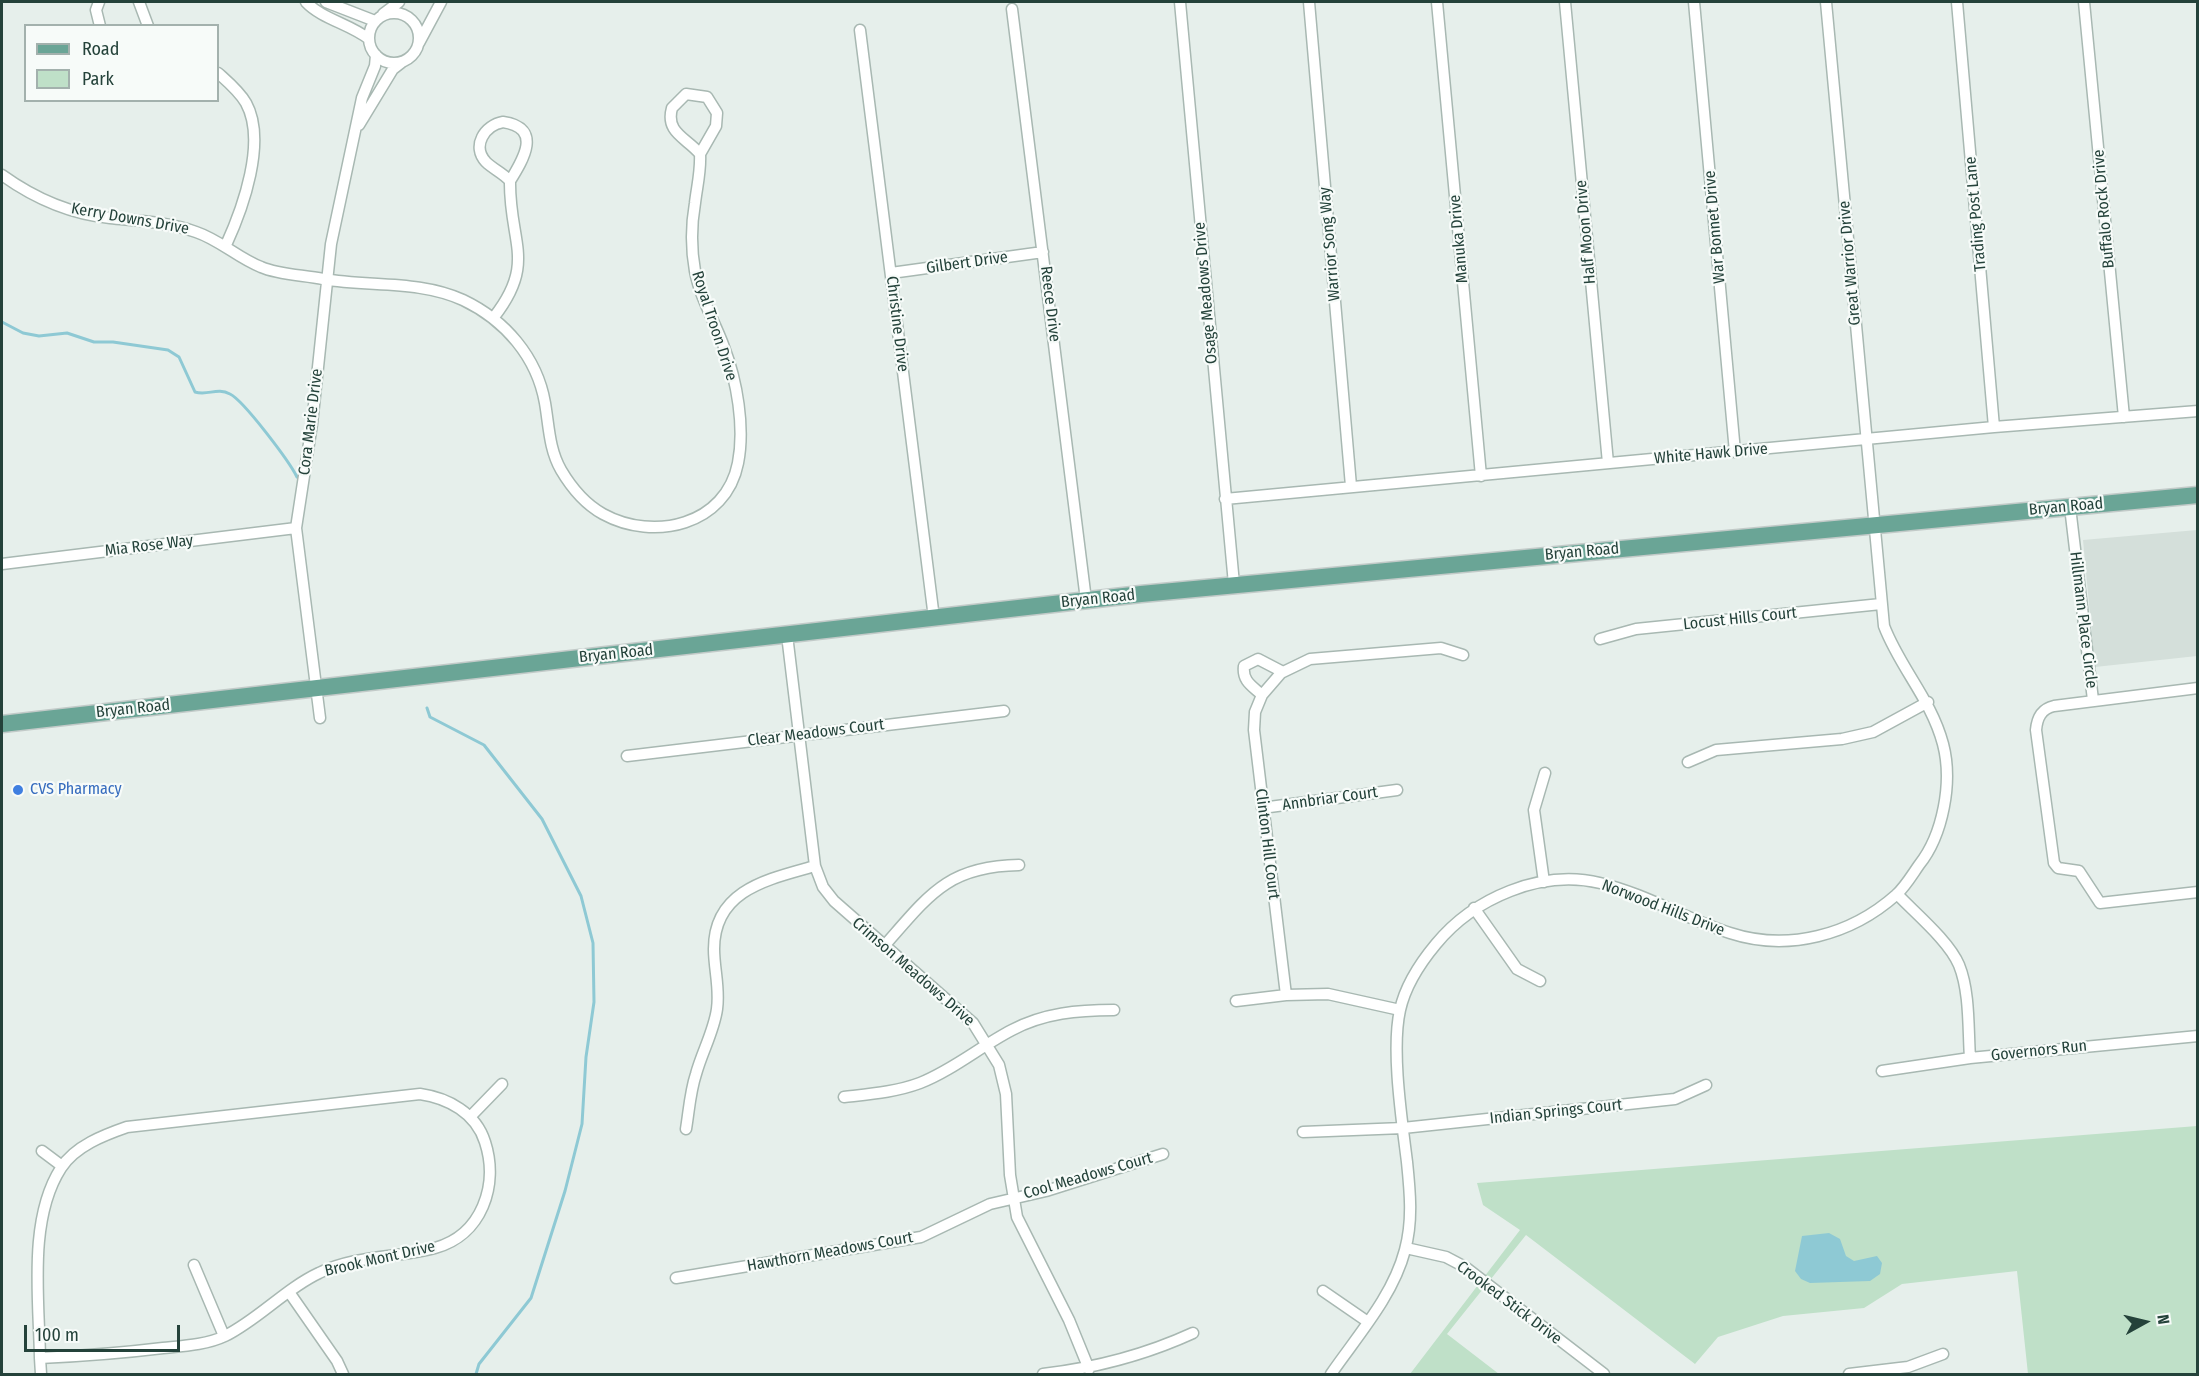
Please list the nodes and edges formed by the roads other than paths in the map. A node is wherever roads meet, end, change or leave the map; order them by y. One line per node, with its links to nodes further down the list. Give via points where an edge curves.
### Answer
1 (99, 2): 17 (street, via 96,10)
2 (139, 2): 18 (street)
3 (306, 2): 20 (street)
4 (326, 2): 16 (street)
5 (399, 2): 16 (street)
6 (441, 2): 21 (street)
7 (1180, 2): 43 (street, Osage Meadows Drive)
8 (1309, 2): 41 (street, Warrior Song Way)
9 (1437, 2): 40 (street, Manuka Drive)
10 (1564, 2): 39 (street, Half Moon Drive)
11 (1694, 2): 38 (street, War Bonnet Drive)
12 (1826, 2): 37 (street, Great Warrior Drive)
13 (1957, 2): 36 (street, Trading Post Lane)
14 (2084, 2): 35 (street, Buffalo Rock Drive)
15 (1012, 9): 30 (street, Reece Drive)
16 (377, 20): 20 (street); 21 (street, via 393,13 408,16 417,28)
17 (100, 24)
18 (147, 24)
19 (860, 30): 31 (street, Christine Drive)
20 (369, 39): 22 (street)
21 (419, 43): 23 (street, via 413,55)
22 (376, 55): 23 (street, via 390,63); 25 (street, Cora Marie Drive)
23 (402, 62): 25 (street, Cora Marie Drive, via 393,69)
24 (219, 73): 29 (street, via 245,101 255,137 237,222)
25 (357, 128): 32 (street, Cora Marie Drive, via 341,186)
26 (700, 154): 26 (street, Royal Troon Drive, via 716,126 717,113 707,97 686,94 672,108 671,126); 33 (street, Royal Troon Drive, via 692,224 693,253 702,295 733,377 740,441 734,479 709,513 666,526 635,524 604,515 579,495 555,459 536,372 523,350)
27 (2, 175): 29 (street, Kerry Downs Drive, via 34,196 81,213 171,225)
28 (510, 181): 28 (street, via 527,146 523,132 511,123 495,123 483,134 480,149 488,164); 33 (street, via 518,274)
29 (226, 245): 32 (street, Kerry Downs Drive, via 262,268)
30 (1043, 252): 31 (street, Gilbert Drive); 49 (street, Reece Drive)
31 (891, 273): 51 (street, Christine Drive)
32 (328, 280): 33 (street, Royal Troon Drive, via 425,288 462,300); 46 (street, Cora Marie Drive)
33 (494, 317)
34 (2198, 411): 35 (street, White Hawk Drive)
35 (2124, 417): 36 (street, White Hawk Drive)
36 (1994, 427): 37 (street, White Hawk Drive)
37 (1867, 440): 38 (street, White Hawk Drive); 45 (street, Great Warrior Drive)
38 (1735, 452): 39 (street, White Hawk Drive)
39 (1608, 463): 40 (street, White Hawk Drive)
40 (1480, 476): 41 (street, White Hawk Drive)
41 (1351, 486): 43 (street, White Hawk Drive)
42 (2198, 495): 44 (main road, Bryan Road)
43 (1225, 499): 48 (street, Osage Meadows Drive)
44 (2070, 507): 45 (main road, Bryan Road); 59 (street, Hillmann Place Circle)
45 (1874, 525): 48 (main road, Bryan Road); 50 (street, Norwood Hills Drive)
46 (296, 528): 47 (street, Mia Rose Way); 57 (street, Cora Marie Drive)
47 (2, 564)
48 (1234, 584): 49 (main road, Bryan Road)
49 (1086, 600): 51 (main road, Bryan Road)
50 (1881, 604): 53 (street, Locust Hills Court, via 1636,629); 60 (street, Norwood Hills Drive, via 1892,647)
51 (934, 618): 52 (main road, Bryan Road)
52 (787, 635): 57 (main road, Bryan Road); 64 (street, Crimson Meadows Drive)
53 (1600, 639)
54 (1463, 655): 55 (street, Clinton Hill Court, via 1441,648 1310,659)
55 (1283, 672): 58 (street, Clinton Hill Court); 58 (street, via 1258,659 1244,666 1247,683)
56 (2198, 688): 59 (street)
57 (316, 689): 62 (street, Cora Marie Drive); 63 (main road, Bryan Road)
58 (1262, 695): 69 (street, Clinton Hill Court, via 1253,722)
59 (2093, 700): 73 (street, Hillmann Place Circle, via 2047,708 2037,725 2054,863 2058,868 2079,871 2100,903)
60 (1928, 702): 66 (street, via 1873,732 1842,739 1716,750); 74 (street, Norwood Hills Drive, via 1944,748 1946,793 1938,829 1925,858)
61 (1004, 711): 64 (street, Clear Meadows Court)
62 (320, 718)
63 (2, 724)
64 (799, 735): 65 (street, Clear Meadows Court); 71 (street, Crimson Meadows Drive)
65 (627, 756)
66 (1688, 762)
67 (1545, 773): 72 (street, via 1534,810)
68 (1397, 790): 69 (street, Annbriar Court)
69 (1262, 808): 78 (street, Clinton Hill Court)
70 (1019, 865): 76 (street, via 970,870 944,883)
71 (815, 866): 76 (street, Crimson Meadows Drive, via 834,901); 91 (street, via 742,892 722,916 714,949 717,1009 695,1077)
72 (1544, 882): 74 (street, Norwood Hills Drive, via 1603,884 1730,933 1781,941 1850,926); 75 (street, Norwood Hills Drive, via 1509,891)
73 (2198, 892)
74 (1897, 894): 84 (street, via 1959,964)
75 (1474, 908): 77 (street, via 1517,969); 81 (street, Norwood Hills Drive, via 1436,943)
76 (885, 945): 83 (street, Crimson Meadows Drive, via 972,1023)
77 (1540, 981)
78 (1286, 995): 79 (street); 81 (street, via 1328,994)
79 (1236, 1001)
80 (1114, 1010): 83 (street, via 1063,1013 1035,1020)
81 (1400, 1010): 90 (street, Norwood Hills Drive, via 1398,1060)
82 (2198, 1036): 84 (street, Governors Run)
83 (988, 1044): 88 (street, via 923,1082 889,1092); 96 (street, Crimson Meadows Drive, via 999,1065 1006,1094)
84 (1970, 1058): 85 (street, Governors Run)
85 (1882, 1071)
86 (502, 1084): 89 (street)
87 (1706, 1085): 90 (street, Indian Springs Court, via 1675,1099)
88 (844, 1097)
89 (470, 1117): 95 (street, Brook Mont Drive, via 455,1104 420,1094 127,1127 96,1139); 101 (street, Brook Mont Drive, via 483,1133 491,1160 485,1207 474,1222 435,1248 319,1272)
90 (1403, 1128): 92 (street, Indian Springs Court); 97 (street, Norwood Hills Drive, via 1410,1196)
91 (686, 1129)
92 (1304, 1132)
93 (42, 1151): 95 (street)
94 (1163, 1154): 96 (street, Cool Meadows Court, via 1076,1183)
95 (62, 1166): 106 (street, Brook Mont Drive, via 47,1198 38,1249)
96 (1012, 1198): 99 (street, Hawthorn Meadows Court, via 990,1204 921,1237); 107 (street, Crimson Meadows Drive, via 1023,1233 1069,1320)
97 (1406, 1248): 102 (street, Norwood Hills Drive, via 1394,1284); 112 (street, Crooked Stick Drive, via 1446,1257 1465,1268)
98 (194, 1265): 104 (street)
99 (676, 1278)
100 (1323, 1291): 102 (street)
101 (289, 1292): 104 (street, Brook Mont Drive); 109 (street)
102 (1368, 1322): 111 (street, Norwood Hills Drive)
103 (1193, 1333): 107 (street, via 1165,1346)
104 (224, 1336): 106 (street, Brook Mont Drive, via 192,1345)
105 (1942, 1354): 113 (street, via 1908,1367)
106 (40, 1358): 108 (street, Brook Mont Drive)
107 (1089, 1369): 110 (street)
108 (41, 1374)
109 (343, 1374)
110 (1043, 1374)
111 (1331, 1374)
112 (1604, 1374)
113 (1850, 1374)

